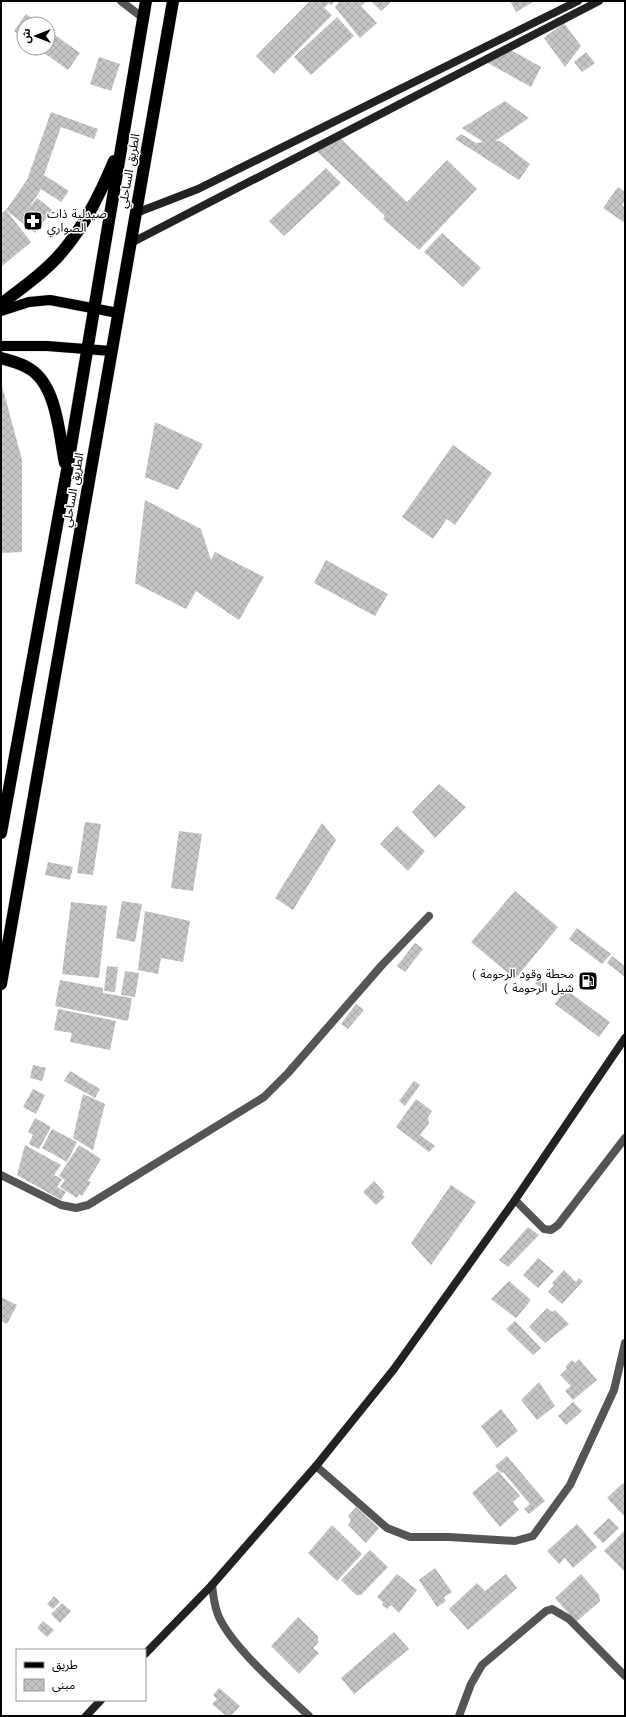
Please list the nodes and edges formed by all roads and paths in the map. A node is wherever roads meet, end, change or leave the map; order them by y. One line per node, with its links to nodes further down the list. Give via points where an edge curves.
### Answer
1 (120, 1): 6 (street)
2 (146, 1): 6 (highway, الطريق الساحلي)
3 (172, 1): 10 (highway, الطريق الساحلي)
4 (578, 1): 7 (street)
5 (599, 1): 8 (street)
6 (143, 18): 9 (highway, الطريق الساحلي)
7 (513, 34): 8 (street); 10 (street, via 198,188)
8 (518, 43): 11 (street)
9 (123, 142): 12 (highway, via 84,224 62,253); 13 (highway, الطريق الساحلي)
10 (136, 213): 11 (highway, الطريق الساحلي)
11 (131, 243): 15 (highway, الطريق الساحلي)
12 (1, 304)
13 (94, 308): 14 (main road, via 50,300 28,302); 15 (main road); 17 (highway, الطريق الساحلي)
14 (1, 311)
15 (118, 314): 18 (highway, الطريق الساحلي)
16 (1, 346): 17 (main road)
17 (88, 349): 18 (main road); 20 (highway, الطريق الساحلي)
18 (111, 351): 23 (highway, الطريق الساحلي)
19 (1, 358): 20 (highway, via 31,370 43,381 52,397)
20 (67, 470): 21 (highway, الطريق الساحلي)
21 (1, 833)
22 (429, 916): 26 (street, via 382,965 288,1073 252,1106 88,1205 76,1208 62,1205)
23 (1, 984)
24 (625, 1038): 27 (street)
25 (625, 1138): 27 (street, via 558,1225 551,1230 544,1229)
26 (1, 1175)
27 (515, 1200): 29 (street, via 394,1369)
28 (625, 1343): 29 (street, via 614,1390 570,1485 533,1536 516,1541 410,1537 387,1528)
29 (316, 1466): 30 (street)
30 (212, 1585): 31 (street); 35 (street, via 217,1613 228,1632)
31 (146, 1653)
32 (625, 1676): 36 (street, via 569,1619 552,1609 546,1611 482,1665 471,1684)
33 (100, 1701): 34 (street)
34 (86, 1716)
35 (309, 1716)
36 (459, 1716)

